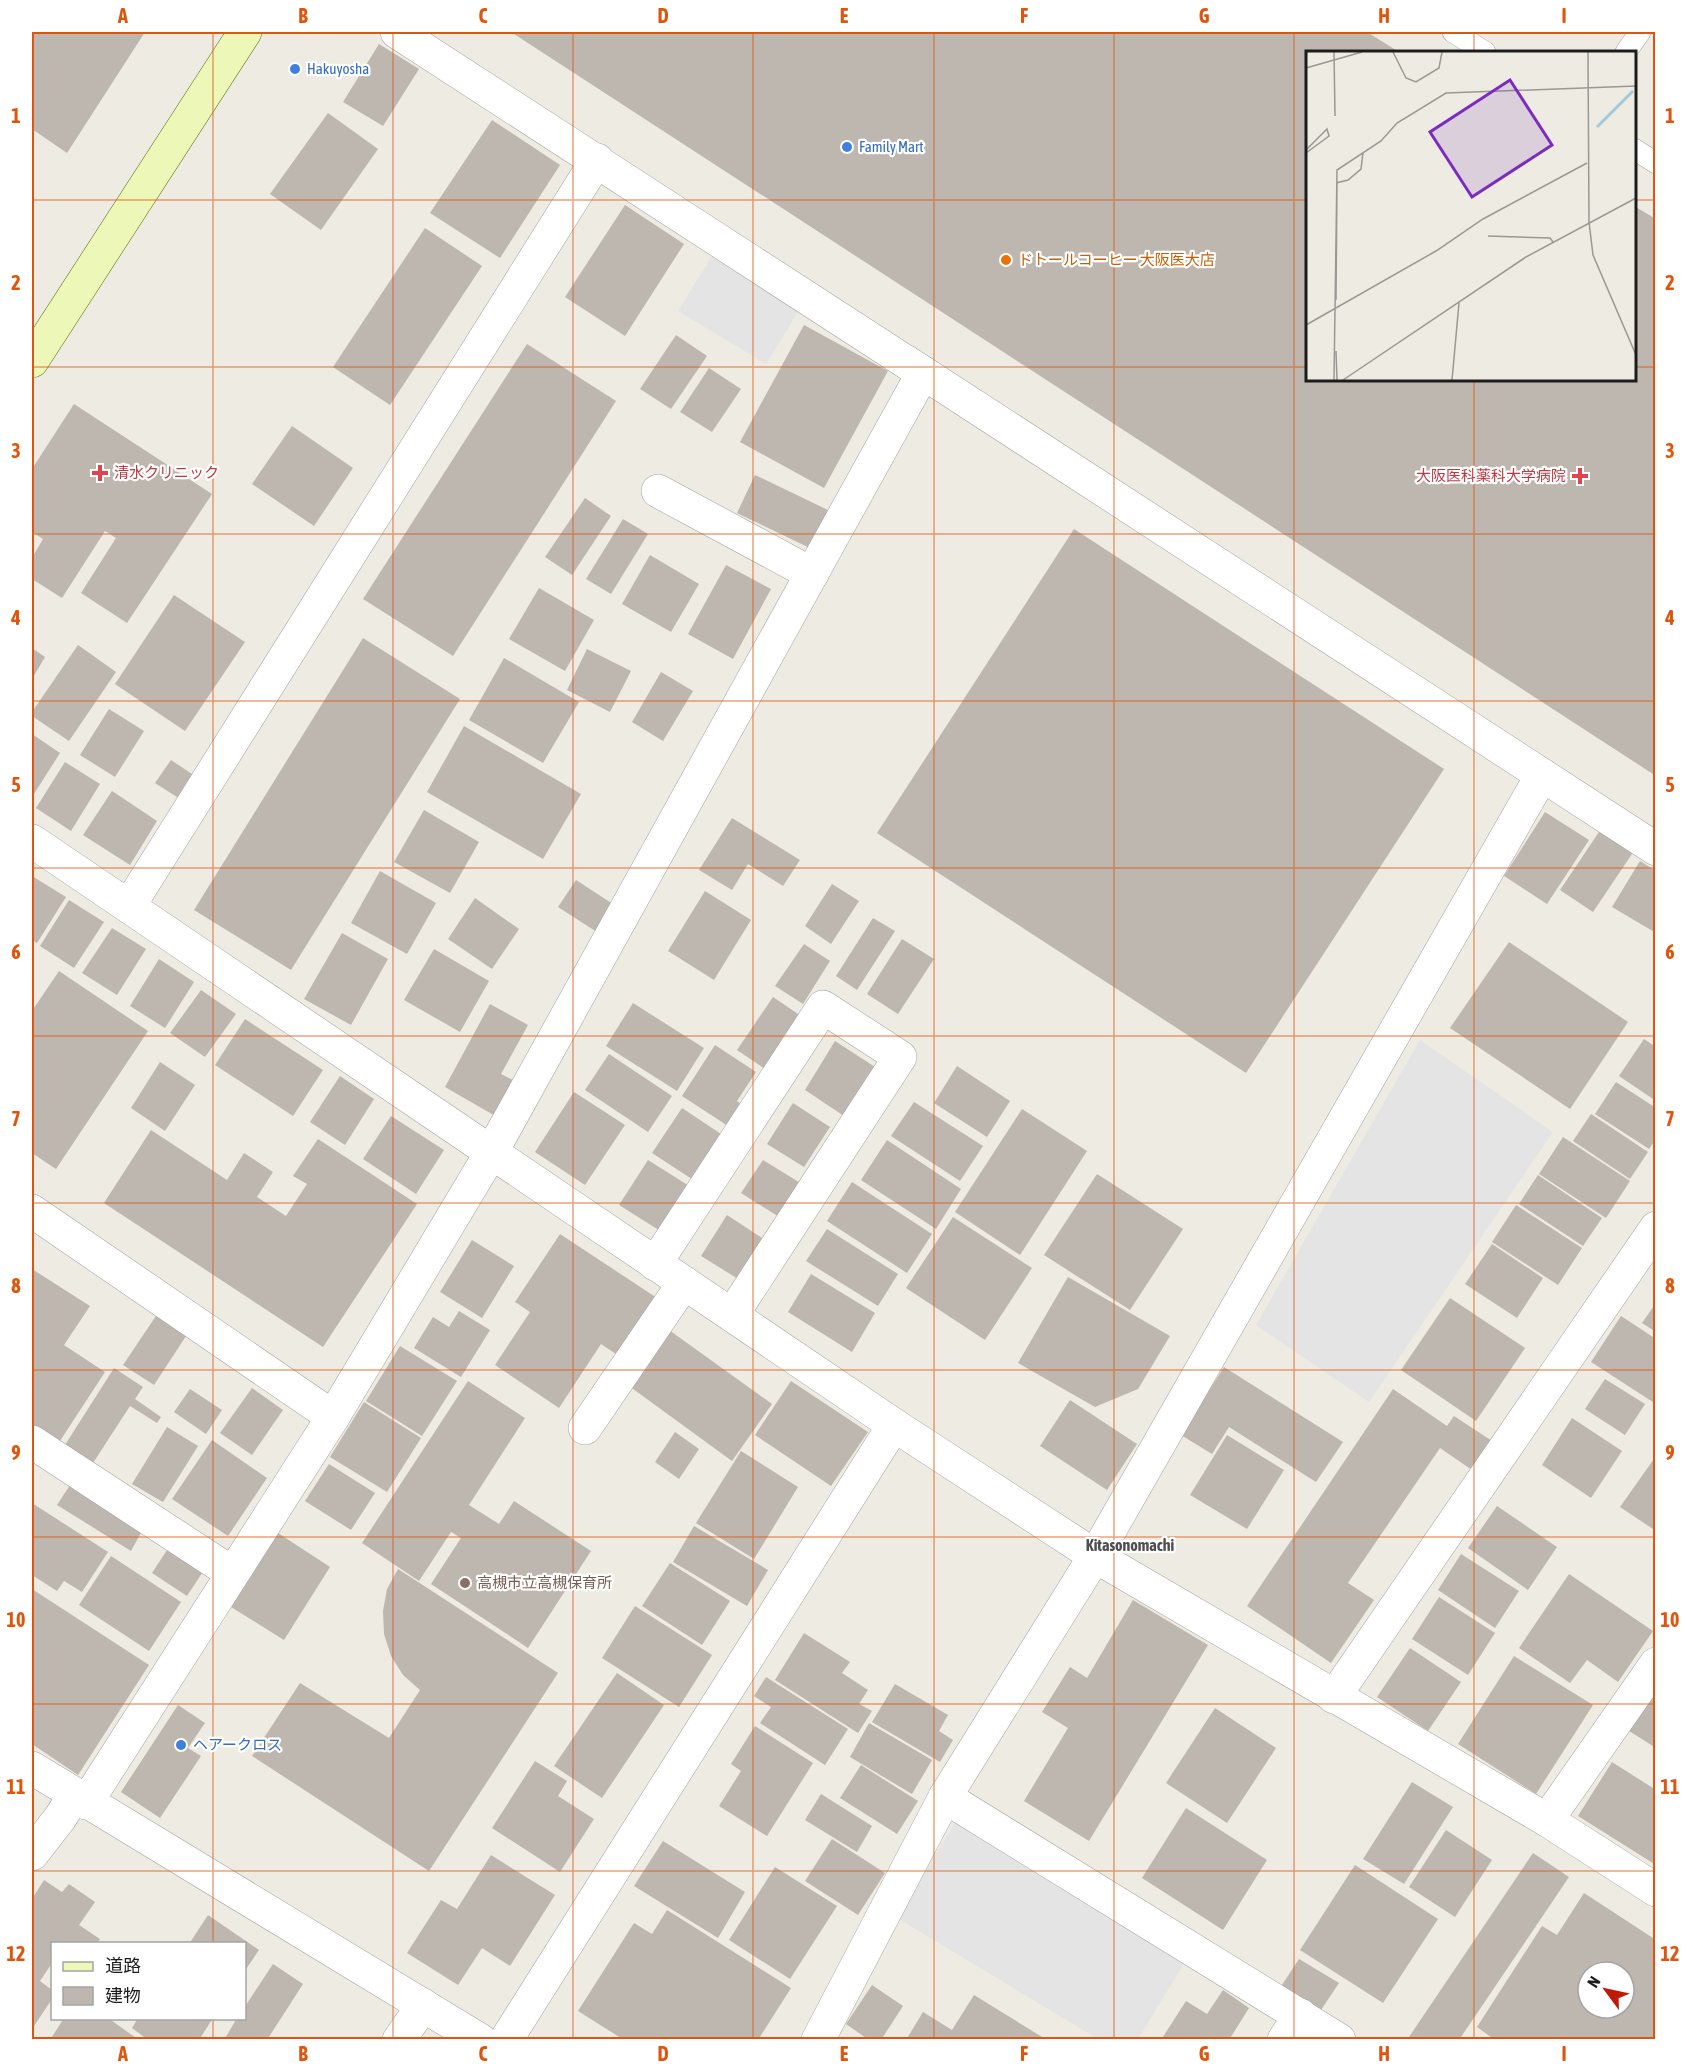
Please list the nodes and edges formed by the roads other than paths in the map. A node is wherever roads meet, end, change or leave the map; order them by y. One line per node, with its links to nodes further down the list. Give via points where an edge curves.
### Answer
1 (245, 32): 11 (street)
2 (397, 32): 8 (street); 10 (street)
3 (1453, 32): 5 (lane)
4 (1640, 32): 6 (lane)
5 (1483, 51)
6 (1627, 51)
7 (1636, 150): 9 (lane)
8 (597, 160): 10 (street); 18 (street)
9 (1656, 163)
10 (874, 340): 12 (street)
11 (32, 361)
12 (913, 366): 14 (street); 15 (street)
13 (658, 491): 14 (street)
14 (812, 574): 19 (street)
15 (1542, 775): 17 (street); 29 (street)
16 (32, 841): 18 (street)
17 (1656, 849)
18 (129, 906): 19 (street)
19 (490, 1153): 22 (street); 25 (street)
20 (32, 1211): 25 (street)
21 (1656, 1228): 32 (street)
22 (656, 1264): 23 (street); 24 (street, via 823,1007 900,1057)
23 (684, 1283): 24 (street); 27 (street)
24 (732, 1316): 26 (street)
25 (333, 1417): 30 (street)
26 (894, 1425): 29 (street); 43 (street)
27 (585, 1428)
28 (32, 1442): 30 (street)
29 (1095, 1556): 32 (street); 34 (street)
30 (232, 1573): 35 (street)
31 (1656, 1664): 36 (street)
32 (1334, 1697): 36 (street)
33 (32, 1768): 35 (street)
34 (945, 1797): 40 (street); 44 (street)
35 (80, 1799): 37 (street); 39 (street)
36 (1547, 1820): 38 (street)
37 (32, 1854)
38 (1656, 1890)
39 (423, 2006): 41 (street); 42 (street)
40 (1292, 2027): 45 (street)
41 (399, 2040)
42 (480, 2040)
43 (506, 2040)
44 (818, 2040)
45 (1339, 2040)

